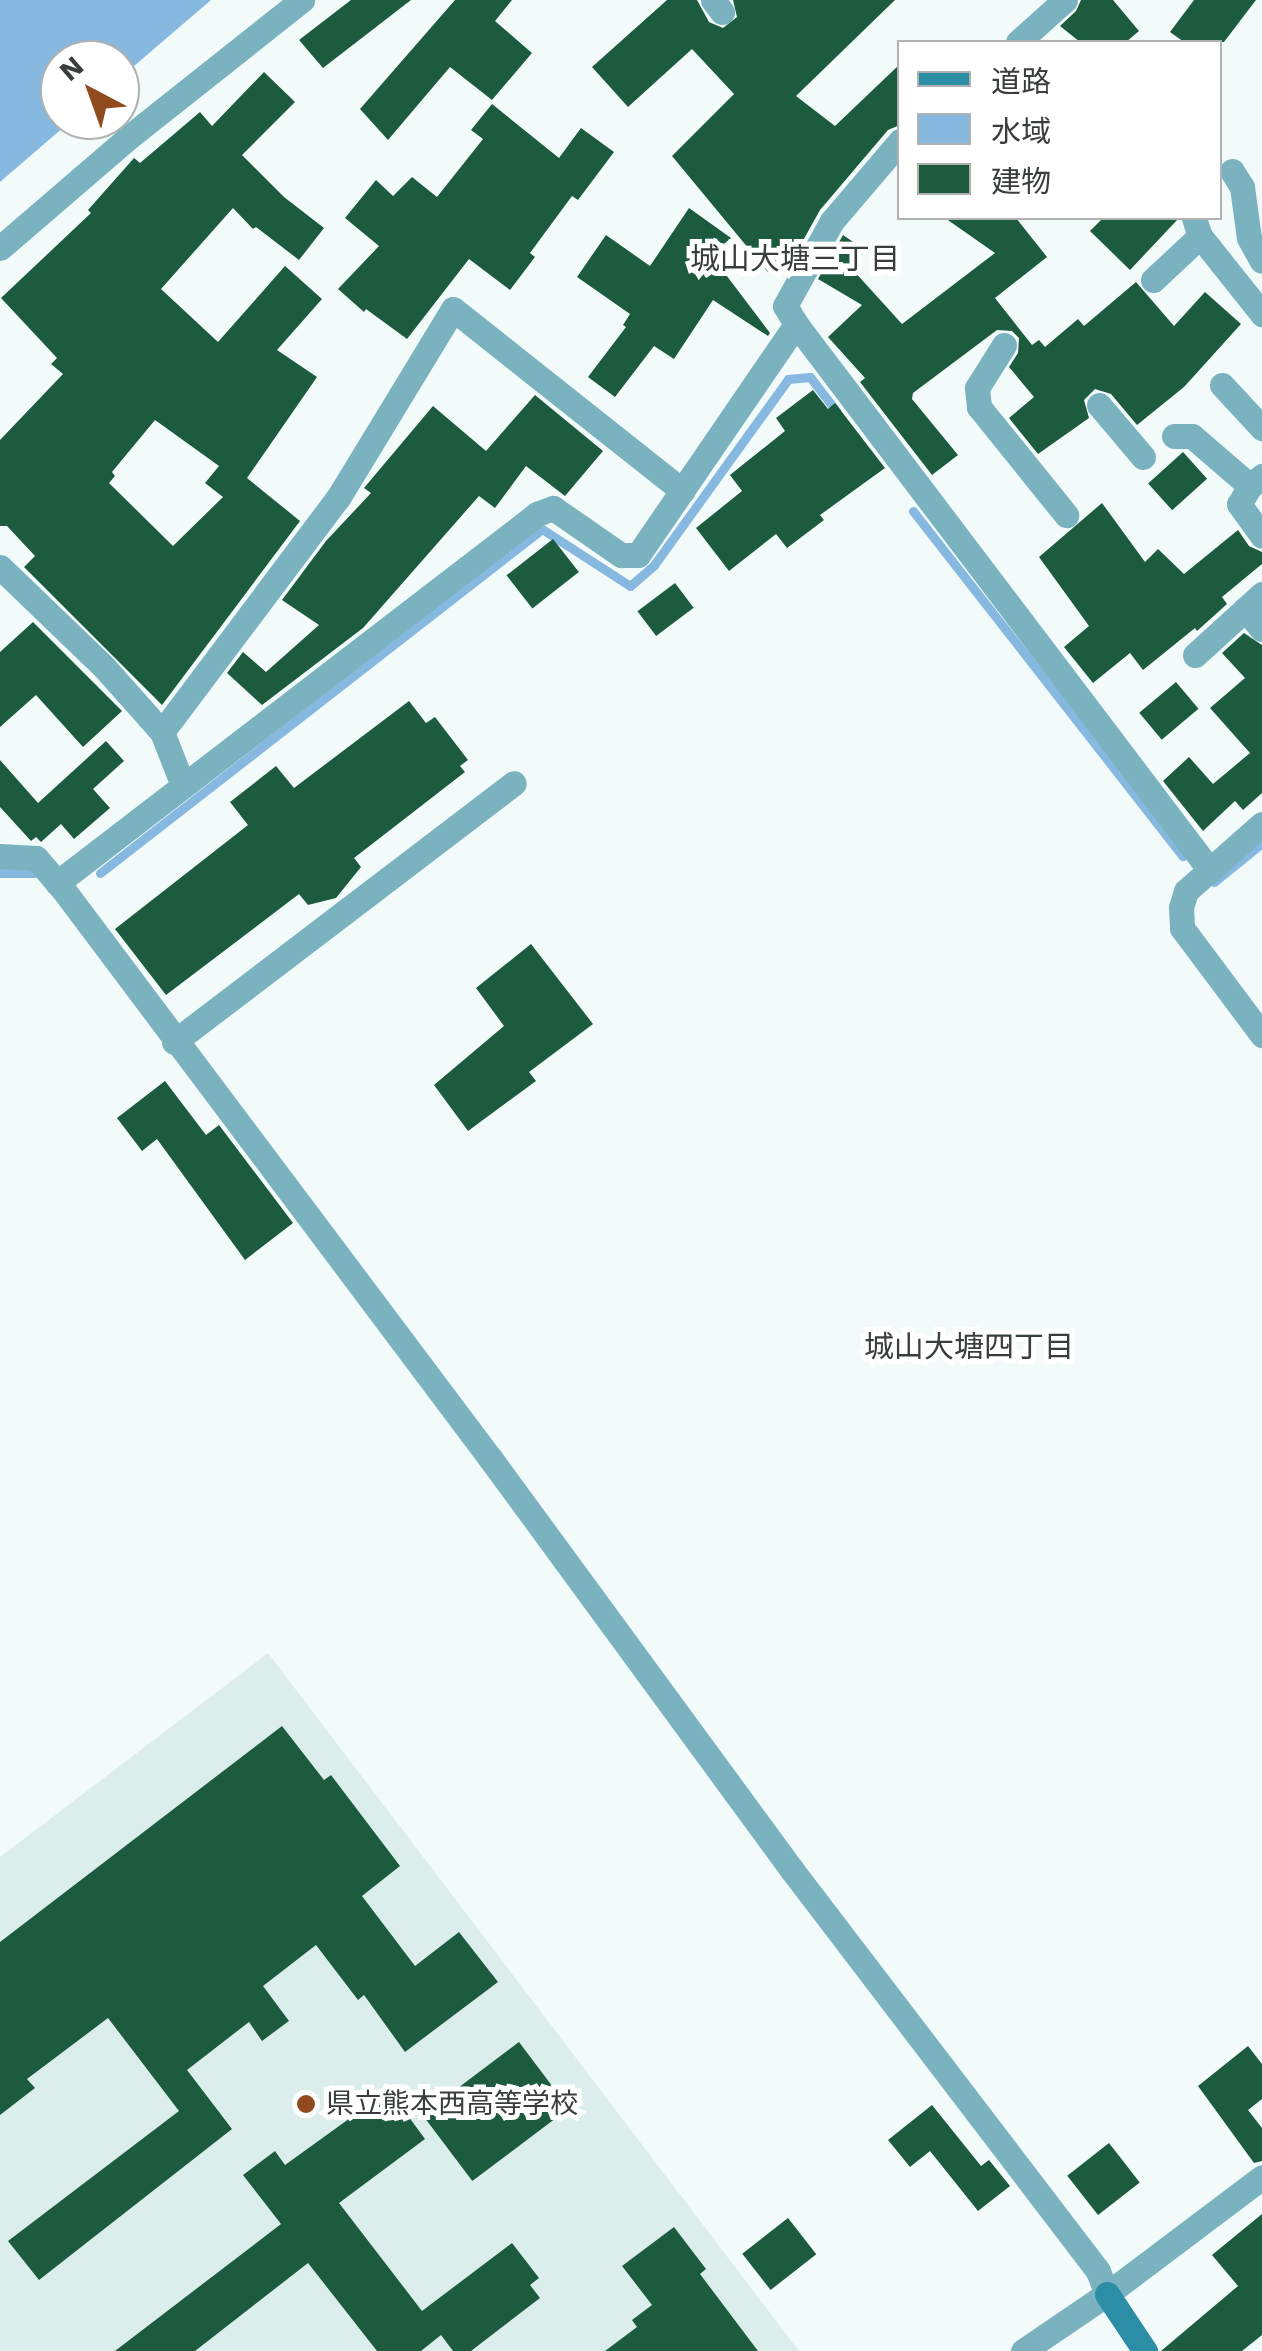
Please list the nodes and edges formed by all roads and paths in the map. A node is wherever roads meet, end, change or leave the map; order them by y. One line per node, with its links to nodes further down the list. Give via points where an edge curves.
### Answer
1 (302, 0): 7 (street)
2 (1066, 0): 3 (street)
3 (1020, 40)
4 (897, 145): 11 (street, via 832,221 785,306)
5 (1232, 170): 8 (street, via 1242,187 1249,238)
6 (1198, 227): 9 (street); 10 (street)
7 (0, 248)
8 (1262, 261)
9 (1153, 280)
10 (1262, 314)
11 (796, 324): 19 (street); 30 (street)
12 (1004, 345): 20 (street, via 976,388 979,407)
13 (1222, 385): 15 (street)
14 (1099, 405): 17 (street)
15 (1262, 428)
16 (1174, 436): 18 (street, via 1192,436)
17 (1143, 458)
18 (1256, 481): 21 (street, via 1238,504)
19 (682, 491): 25 (street, via 453,309 338,498); 26 (street, via 638,555 621,554 553,508 537,514)
20 (1066, 516)
21 (1262, 536)
22 (0, 567): 25 (street)
23 (1256, 611): 24 (street)
24 (1194, 655)
25 (162, 732): 26 (street)
26 (182, 783): 31 (street)
27 (514, 783): 33 (street)
28 (1262, 824): 30 (street)
29 (0, 856): 31 (street, via 36,858)
30 (1209, 869): 32 (street, via 1186,891 1182,928)
31 (57, 883): 33 (street)
32 (1262, 1036)
33 (174, 1042): 35 (street, via 1098,2271)
34 (1258, 2188): 35 (street)
35 (1107, 2294): 36 (street); 37 (street)
36 (1023, 2351)
37 (1145, 2351)

